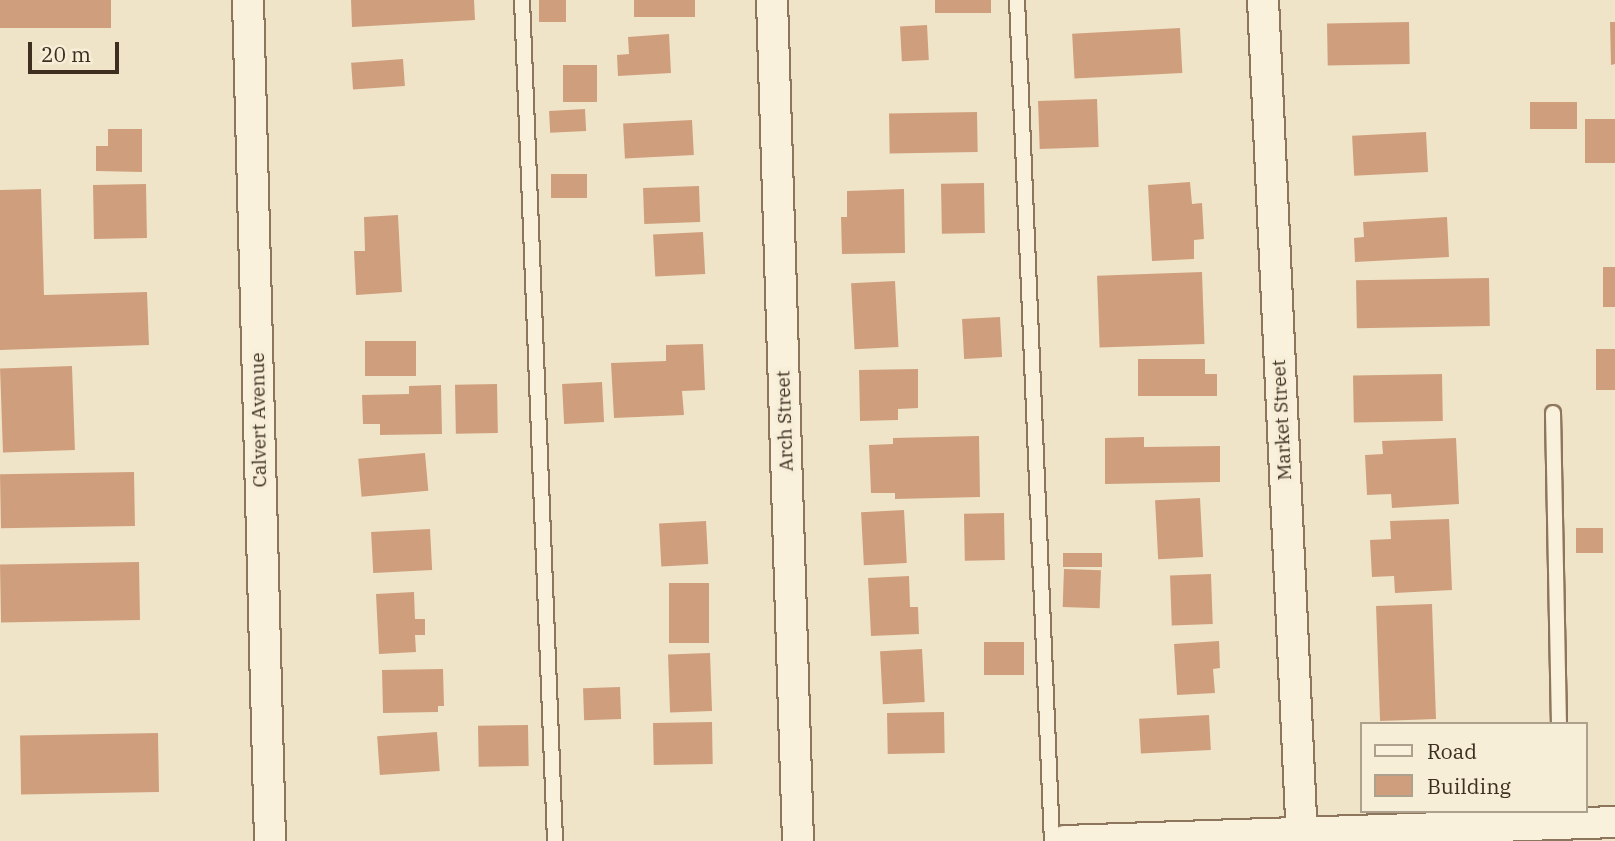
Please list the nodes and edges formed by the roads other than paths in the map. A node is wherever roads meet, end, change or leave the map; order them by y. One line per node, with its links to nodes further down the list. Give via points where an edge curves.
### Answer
1 (248, 0): 11 (street, Calvert Avenue)
2 (522, 0): 12 (lane)
3 (772, 0): 13 (street, Arch Street)
4 (1017, 0): 14 (lane)
5 (1263, 0): 10 (street, Market Street)
6 (1553, 413): 7 (lane)
7 (1559, 722)
8 (1615, 822): 9 (street)
9 (1552, 825): 10 (street)
10 (1302, 838): 15 (street)
11 (270, 841)
12 (555, 841)
13 (798, 841)
14 (1052, 841)
15 (1065, 841)

